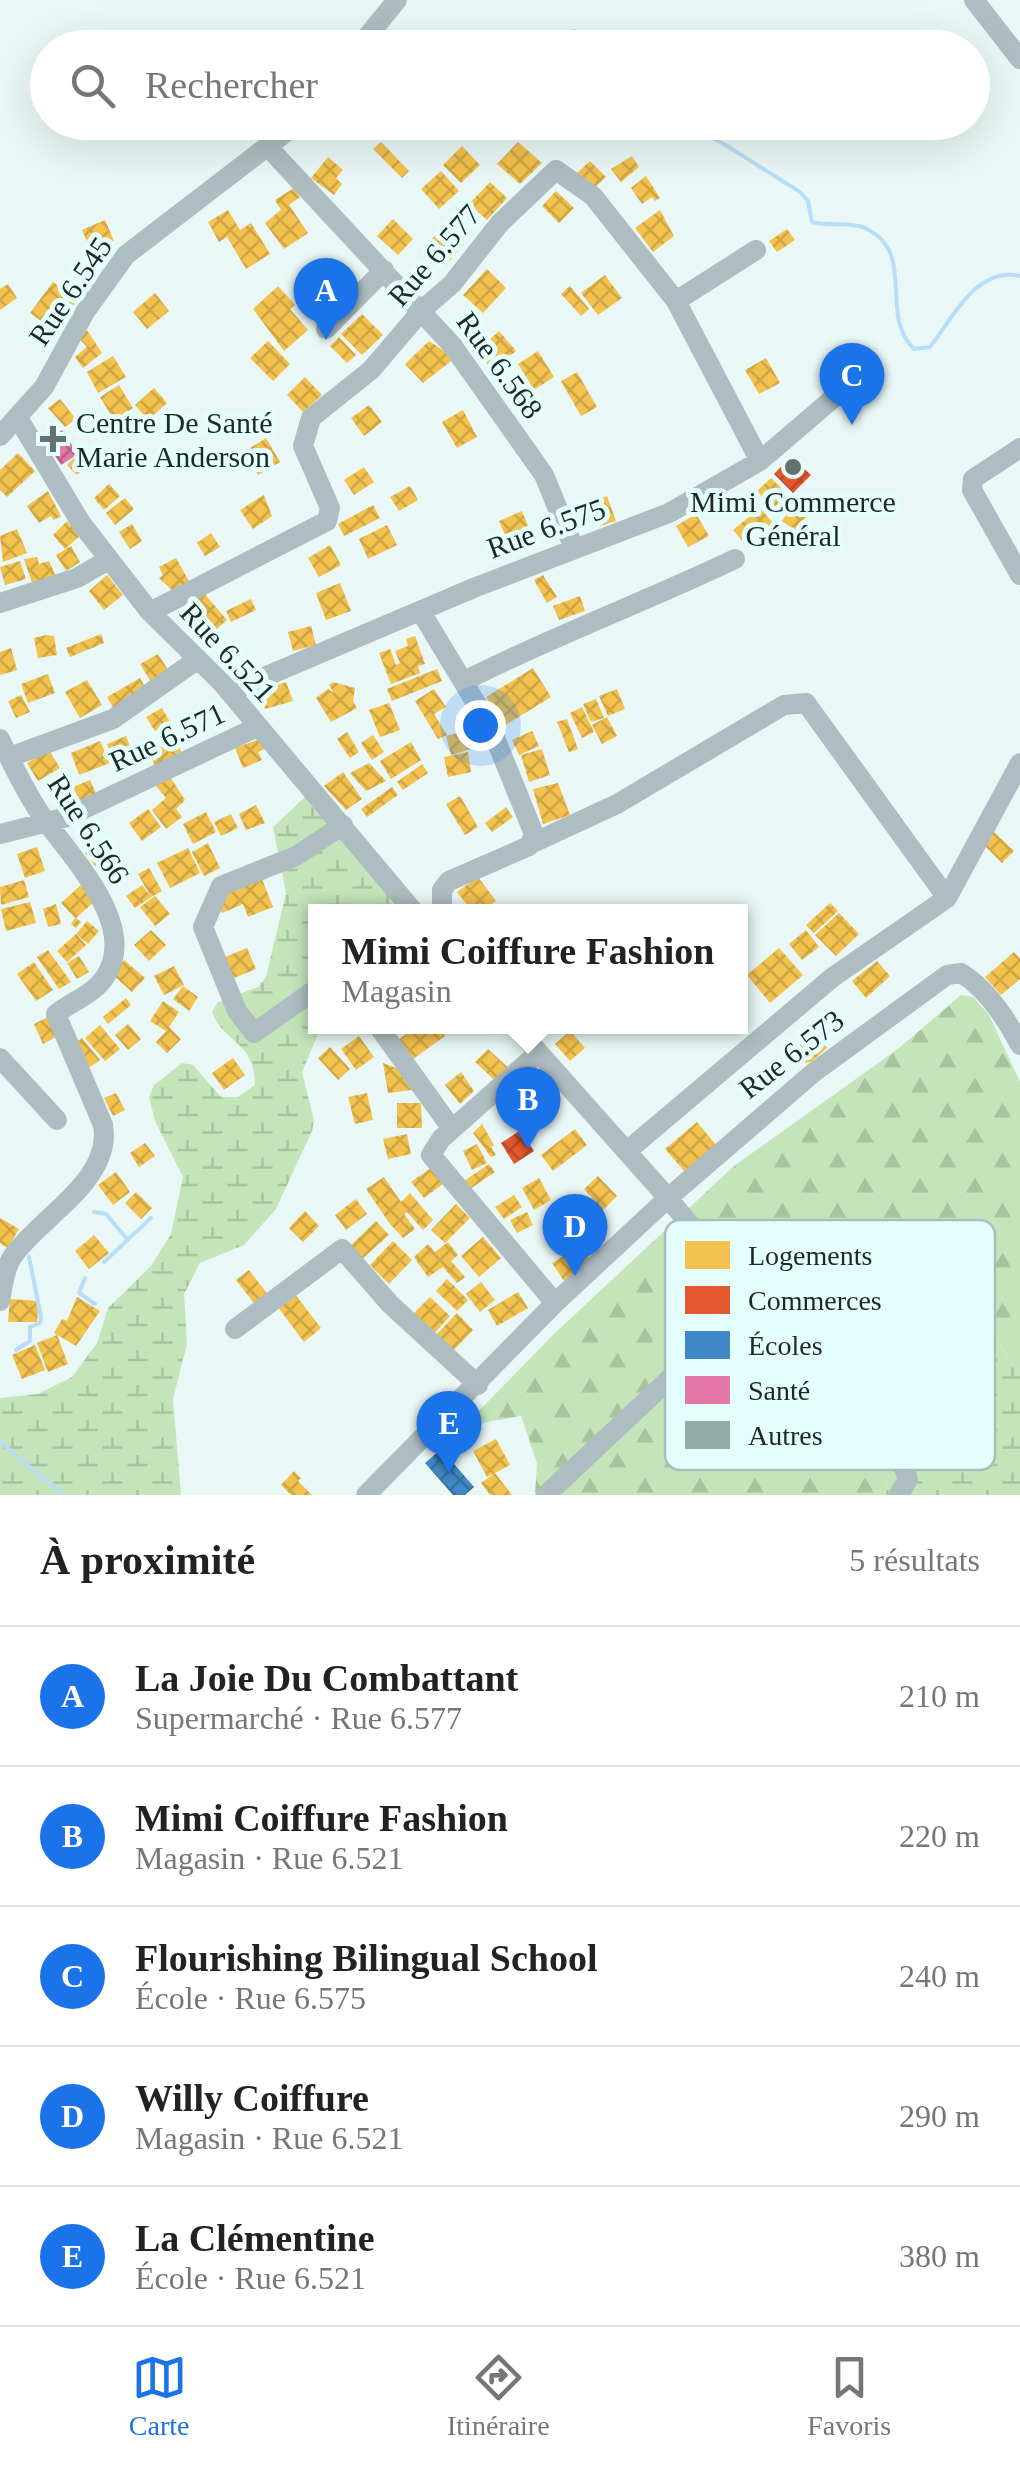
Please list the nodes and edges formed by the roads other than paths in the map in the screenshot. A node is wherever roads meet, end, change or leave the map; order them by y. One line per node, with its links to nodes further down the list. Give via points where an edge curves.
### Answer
1 (397, 0): 3 (street)
2 (974, 0): 4 (street)
3 (373, 30)
4 (1020, 57)
5 (277, 140): 6 (street, Rue 6.545)
6 (268, 147): 8 (street, Rue 6.568); 13 (street, Rue 6.545, via 126,254)
7 (756, 250): 9 (street)
8 (384, 270): 10 (street, Rue 6.568); 11 (street)
9 (676, 300): 10 (street, Rue 6.577, via 593,196 556,170); 16 (street)
10 (422, 309): 17 (street, Rue 6.568, via 544,475); 22 (street, Rue 6.577, via 371,370 311,418 303,446 328,502 327,521)
11 (326, 329)
12 (858, 376): 16 (street, Rue 6.575)
13 (18, 418): 14 (street, Rue 6.545); 19 (street, Rue 6.521)
14 (0, 436)
15 (1020, 448): 20 (street, via 973,478 972,490)
16 (760, 461): 17 (street, Rue 6.575, via 669,512)
17 (574, 548): 23 (street, Rue 6.575)
18 (735, 559): 25 (street)
19 (108, 560): 21 (street, via 76,578); 22 (street, Rue 6.521)
20 (1020, 575)
21 (0, 602)
22 (150, 612): 24 (street, Rue 6.521)
23 (421, 612): 25 (street); 26 (street, Rue 6.575)
24 (198, 658): 26 (street, Rue 6.521); 28 (street, via 114,719)
25 (464, 681): 33 (street, via 491,728)
26 (229, 692): 27 (street, Rue 6.521)
27 (257, 728): 30 (street, Rue 6.571); 31 (street, Rue 6.521)
28 (5, 748): 30 (street, Rue 6.566)
29 (1020, 763): 34 (street)
30 (46, 822): 32 (street, Rue 6.571); 48 (street, Rue 6.566, via 97,890 110,920 112,956 99,984 56,1019 104,1124 104,1143 74,1198 14,1255)
31 (343, 825): 35 (street, Rue 6.521); 37 (street, via 296,856 221,886 203,927 238,1012 254,1033)
32 (0, 834)
33 (533, 843): 34 (street, via 616,804 784,705 806,703); 36 (street, via 449,881)
34 (948, 898): 45 (street, via 834,976)
35 (407, 904)
36 (442, 904)
37 (308, 996)
38 (384, 1034): 44 (street)
39 (522, 1034): 41 (street)
40 (1020, 1045): 46 (street, Rue 6.573, via 997,1008 961,973 946,975 813,1073)
41 (538, 1053): 44 (street); 45 (street)
42 (0, 1058): 43 (street)
43 (57, 1120)
44 (452, 1129): 49 (street, via 432,1150 434,1161)
45 (628, 1152): 46 (street)
46 (668, 1198): 47 (street); 49 (street)
47 (686, 1220)
48 (0, 1301)
49 (556, 1303): 52 (street)
50 (235, 1329): 52 (street, via 342,1249)
51 (665, 1383): 55 (street)
52 (478, 1385): 54 (street)
53 (905, 1470): 56 (street, via 908,1479)
54 (378, 1491)
55 (546, 1495)
56 (899, 1495)

